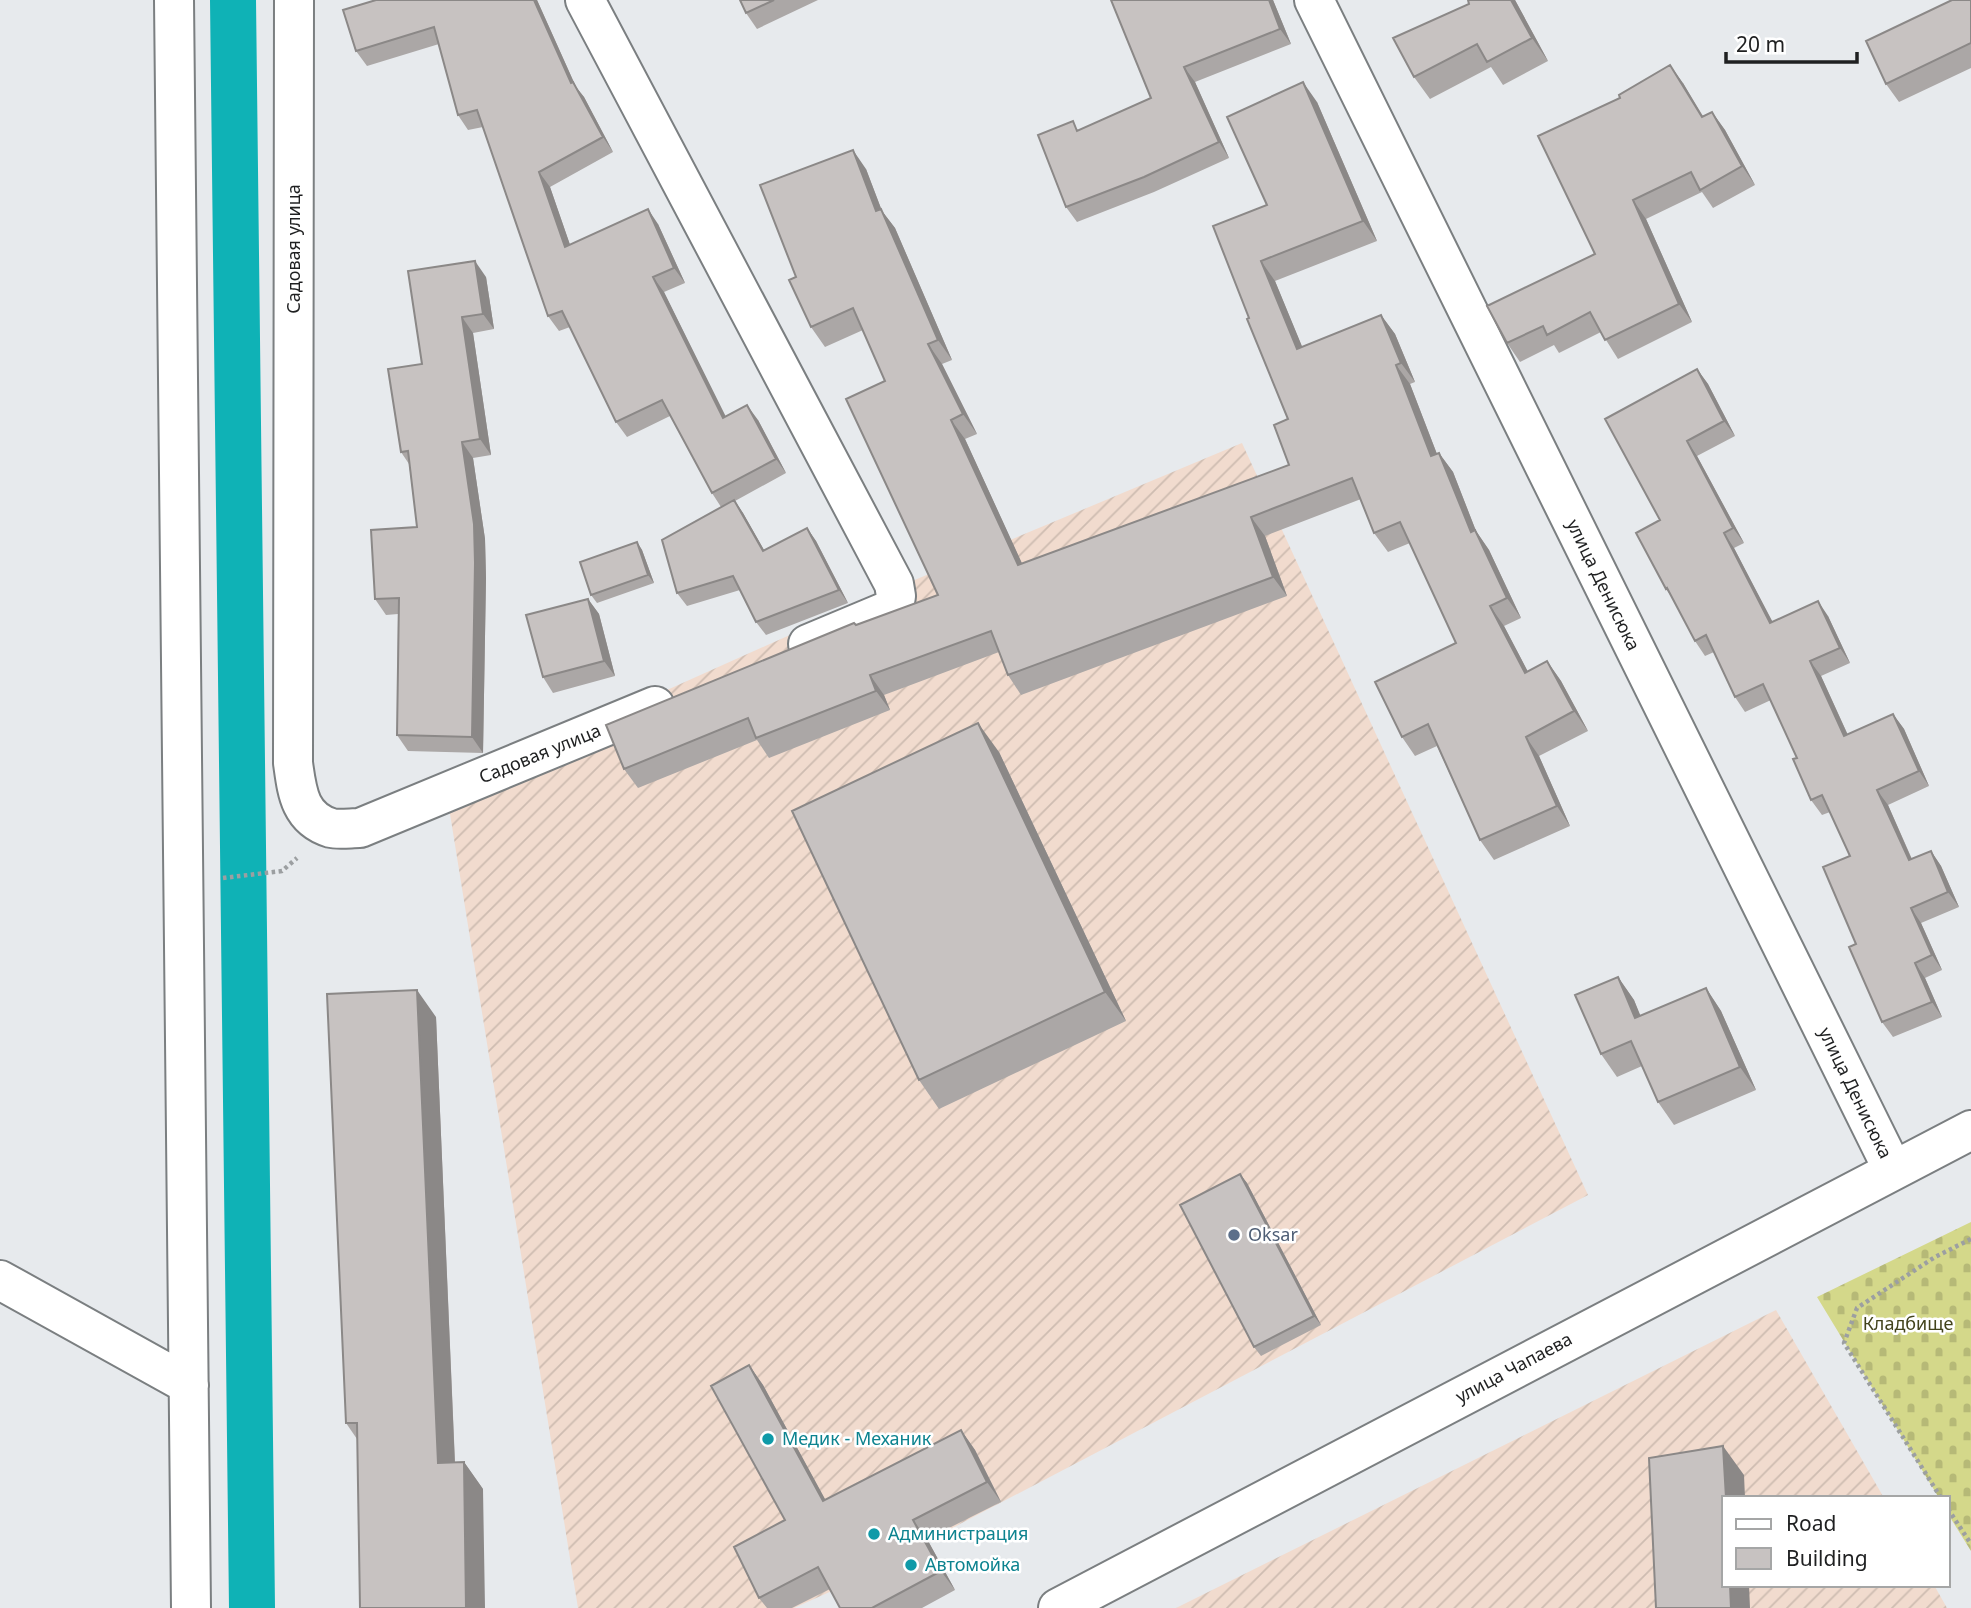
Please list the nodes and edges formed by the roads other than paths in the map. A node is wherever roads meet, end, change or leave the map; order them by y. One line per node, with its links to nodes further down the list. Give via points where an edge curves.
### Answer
1 (174, 0): 10 (street)
2 (294, 0): 6 (street, Садовая улица, via 293,763 297,797 310,816 332,828 360,828)
3 (585, 0): 5 (street, via 894,584 894,608)
4 (1314, 0): 8 (street, улица Денисюка)
5 (780, 655)
6 (691, 692)
7 (1971, 1130): 8 (street, улица Чапаева)
8 (1893, 1170): 12 (street, улица Чапаева)
9 (0, 1280): 10 (street)
10 (189, 1385): 11 (street)
11 (191, 1608)
12 (1058, 1608)

